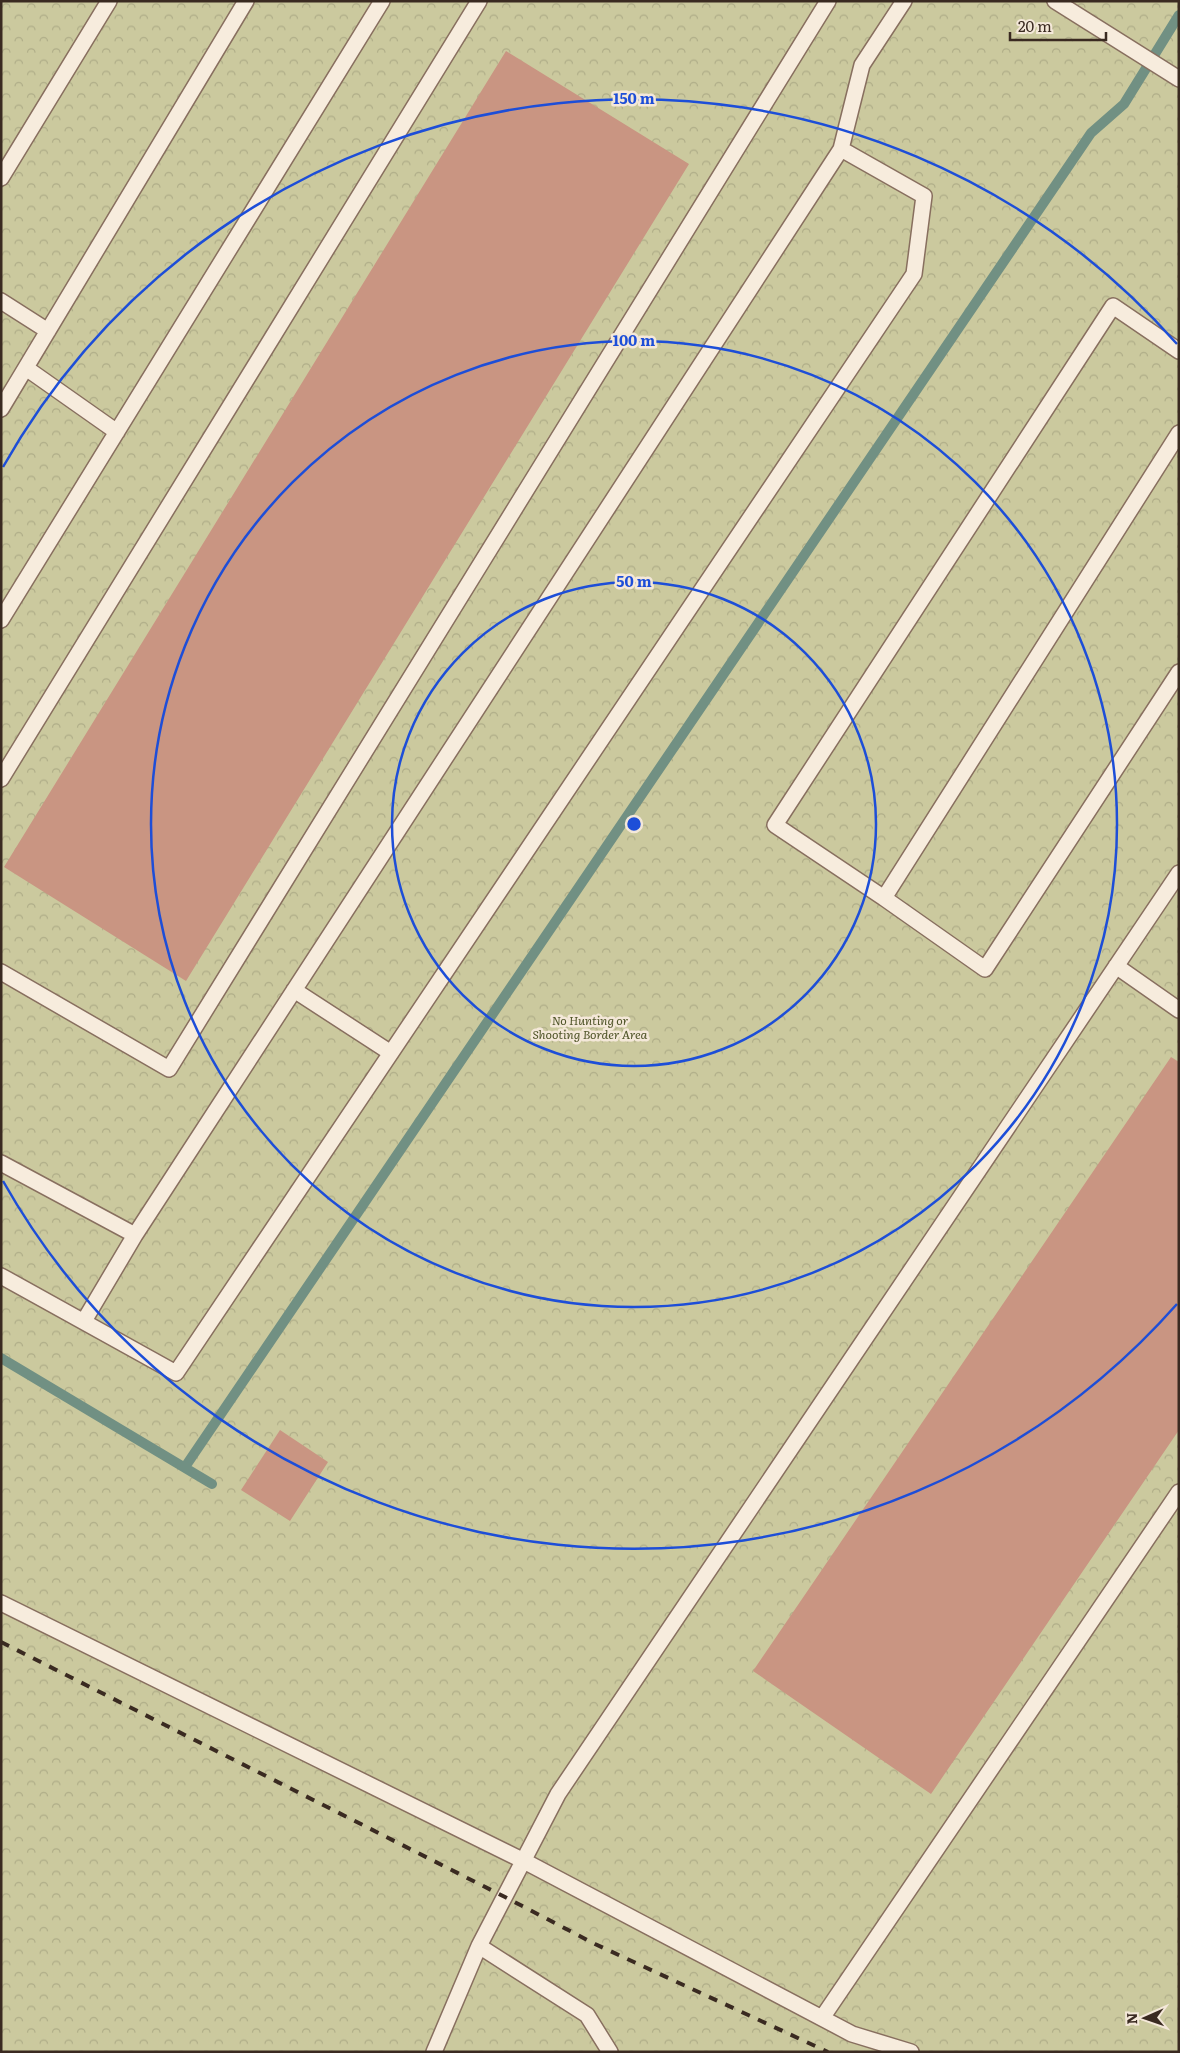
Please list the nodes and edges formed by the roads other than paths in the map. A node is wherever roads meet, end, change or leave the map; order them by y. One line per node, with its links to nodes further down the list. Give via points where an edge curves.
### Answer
1 (109, 1): 10 (lane)
2 (246, 1): 12 (lane)
3 (382, 1): 16 (lane)
4 (478, 1): 20 (lane)
5 (828, 1): 24 (lane, via 169,1069)
6 (904, 1): 9 (lane, via 862,65)
7 (1055, 1): 8 (lane)
8 (1175, 76)
9 (841, 149): 25 (lane); 27 (lane, via 924,196 914,274)
10 (1, 178)
11 (1, 301): 12 (lane)
12 (48, 331): 14 (lane)
13 (1179, 352): 22 (lane, via 1113,306 775,825)
14 (26, 368): 15 (lane); 16 (lane)
15 (1, 409)
16 (117, 432): 18 (lane)
17 (1179, 433): 22 (lane)
18 (1, 620)
19 (1179, 672): 22 (lane, via 985,969)
20 (1, 779)
21 (1179, 874): 23 (lane)
22 (884, 898)
23 (1116, 966): 26 (lane); 34 (lane, via 558,1794)
24 (1, 972)
25 (294, 990): 27 (lane); 29 (lane)
26 (1179, 1010)
27 (391, 1052): 31 (lane, via 176,1373)
28 (1, 1163): 29 (lane)
29 (135, 1235): 31 (lane)
30 (1, 1276): 31 (lane)
31 (84, 1322)
32 (1179, 1492): 36 (lane)
33 (1, 1603): 34 (lane)
34 (524, 1861): 35 (lane); 36 (lane)
35 (479, 1946): 37 (lane); 38 (lane, via 587,2015)
36 (822, 2018): 39 (lane, via 852,2034)
37 (434, 2052)
38 (610, 2052)
39 (911, 2052)

